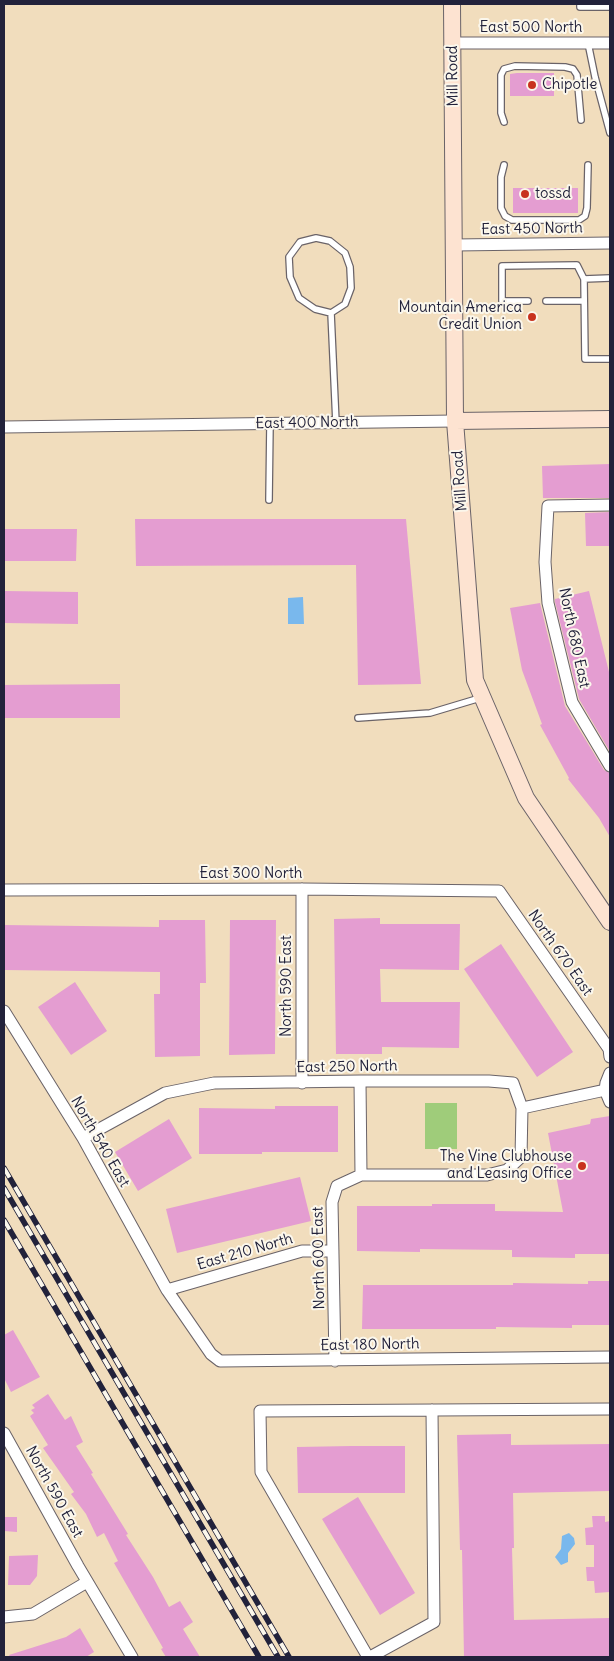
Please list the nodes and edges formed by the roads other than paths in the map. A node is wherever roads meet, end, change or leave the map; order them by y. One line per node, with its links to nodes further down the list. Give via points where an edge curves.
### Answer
1 (452, 4): 4 (main road, Mill Road)
2 (580, 4): 3 (lane, via 580,7)
3 (610, 7)
4 (452, 43): 5 (street, East 500 North); 13 (main road, Mill Road)
5 (588, 43): 6 (street, East 500 North); 9 (lane)
6 (610, 43)
7 (581, 120): 8 (lane, via 577,76 572,69 566,66 515,66 504,69 501,75)
8 (504, 122)
9 (610, 133)
10 (504, 165): 11 (lane, via 501,208 512,220 579,220 585,216 588,208)
11 (588, 165)
12 (610, 243): 13 (street, East 450 North)
13 (455, 245): 22 (main road, Mill Road)
14 (610, 278): 15 (lane)
15 (584, 279): 16 (lane, via 577,265 502,266 502,301); 18 (lane)
16 (528, 301)
17 (546, 301): 18 (lane)
18 (584, 301): 20 (lane, via 585,359)
19 (331, 313): 19 (lane, via 315,309 299,298 290,277 288,257 300,242 316,238 330,241 344,252 350,267 351,288 345,304); 23 (lane)
20 (610, 359)
21 (610, 419): 22 (main road, East 400 North)
22 (455, 421): 23 (street, East 400 North); 28 (main road, Mill Road, via 475,680)
23 (336, 422): 24 (street, East 400 North)
24 (270, 424): 25 (street, East 400 North); 26 (lane)
25 (4, 427)
26 (269, 500)
27 (610, 505): 30 (street, North 680 East, via 548,506 545,562 550,612 572,702)
28 (482, 697): 29 (lane, via 430,713); 34 (main road, Mill Road, via 526,798)
29 (358, 718)
30 (610, 766)
31 (302, 889): 32 (street, East 300 North); 33 (street, East 300 North); 39 (street, North 590 East)
32 (4, 890)
33 (499, 891): 36 (street, North 670 East, via 609,1049)
34 (610, 922)
35 (4, 1011): 43 (street, North 540 East)
36 (610, 1057)
37 (610, 1073): 40 (street)
38 (360, 1081): 39 (street, East 250 North); 42 (street, East 250 North, via 513,1083); 44 (street)
39 (302, 1082): 43 (street, East 250 North, via 214,1083 165,1093)
40 (605, 1090): 41 (street); 42 (street)
41 (610, 1102)
42 (522, 1108): 44 (street, via 521,1157 507,1170 487,1175)
43 (83, 1138): 46 (street, North 540 East)
44 (361, 1175): 45 (street, North 600 East, via 337,1186 332,1202)
45 (333, 1251): 46 (street, East 210 North, via 302,1251); 48 (street, North 600 East)
46 (167, 1290): 48 (street, East 180 North, via 211,1354 220,1361)
47 (610, 1357): 48 (street, East 180 North)
48 (335, 1361)
49 (610, 1409): 50 (street)
50 (432, 1410): 56 (street, via 434,1622); 56 (street, via 260,1411 261,1472)
51 (4, 1433): 52 (street, North 590 East)
52 (8, 1449): 53 (street, North 590 East)
53 (87, 1582): 54 (street, via 33,1614); 55 (street, North 590 East)
54 (4, 1618)
55 (132, 1657)
56 (369, 1657)

